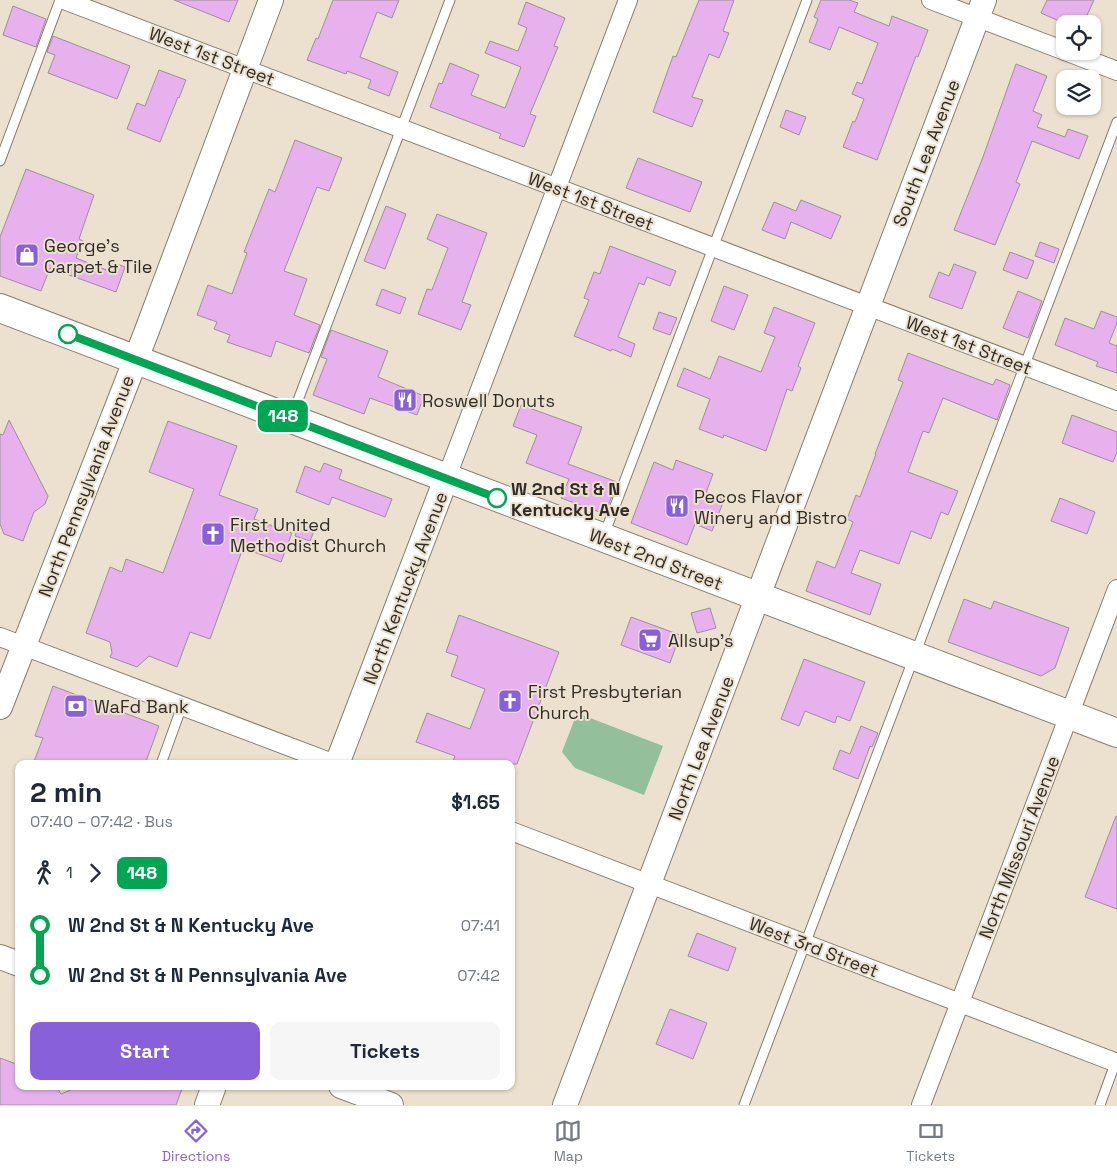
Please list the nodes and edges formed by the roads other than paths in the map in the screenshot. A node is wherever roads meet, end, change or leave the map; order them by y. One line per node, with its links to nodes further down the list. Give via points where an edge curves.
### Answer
1 (60, 0): 15 (lane)
2 (64, 0): 11 (street, West 1st Street)
3 (271, 0): 11 (street, North Pennsylvania Avenue)
4 (450, 0): 14 (lane)
5 (628, 0): 16 (street, North Kentucky Avenue)
6 (807, 0): 17 (lane)
7 (931, 0): 8 (street)
8 (980, 9): 9 (street); 18 (street, South Lea Avenue)
9 (1056, 47)
10 (1088, 60): 12 (street)
11 (245, 69): 14 (street, West 1st Street); 20 (street, North Pennsylvania Avenue)
12 (1117, 71)
13 (1117, 122): 21 (lane)
14 (401, 128): 16 (street, West 1st Street); 23 (lane)
15 (0, 161)
16 (556, 187): 17 (street, West 1st Street); 24 (street, North Kentucky Avenue)
17 (712, 247): 18 (street, West 1st Street); 25 (lane)
18 (868, 306): 21 (street, West 1st Street); 27 (street, North Lea Avenue)
19 (0, 308): 20 (main road, West 2nd Street)
20 (135, 360): 23 (main road, West 2nd Street); 29 (street, North Pennsylvania Avenue)
21 (1024, 366): 22 (street, West 1st Street); 30 (lane)
22 (1117, 401)
23 (290, 419): 24 (main road, West 2nd Street)
24 (446, 479): 25 (main road, West 2nd Street); 37 (street, North Kentucky Avenue)
25 (603, 538): 27 (main road, West 2nd Street)
26 (1117, 589): 33 (street, North Missouri Avenue)
27 (758, 597): 30 (main road, West 2nd Street); 39 (street, North Lea Avenue)
28 (0, 637): 29 (street)
29 (23, 646): 31 (street); 32 (street, North Pennsylvania Avenue)
30 (913, 656): 33 (main road, West 2nd Street); 40 (lane)
31 (182, 706): 35 (lane); 36 (street)
32 (0, 707)
33 (1069, 715): 34 (main road, West 2nd Street); 43 (street, North Missouri Avenue)
34 (1117, 732)
35 (162, 760)
36 (325, 760)
37 (338, 760)
38 (515, 833): 39 (street, West 3rd Street)
39 (650, 884): 40 (street, West 3rd Street); 49 (street, North Lea Avenue)
40 (805, 944): 43 (street, West 3rd Street); 50 (lane)
41 (0, 957): 42 (street)
42 (15, 963)
43 (960, 1003): 44 (street, West 3rd Street); 51 (street, North Missouri Avenue)
44 (1117, 1061): 52 (lane)
45 (213, 1090): 47 (street)
46 (351, 1090): 48 (street)
47 (207, 1105)
48 (388, 1105)
49 (564, 1105)
50 (744, 1105)
51 (921, 1105)
52 (1100, 1105)

